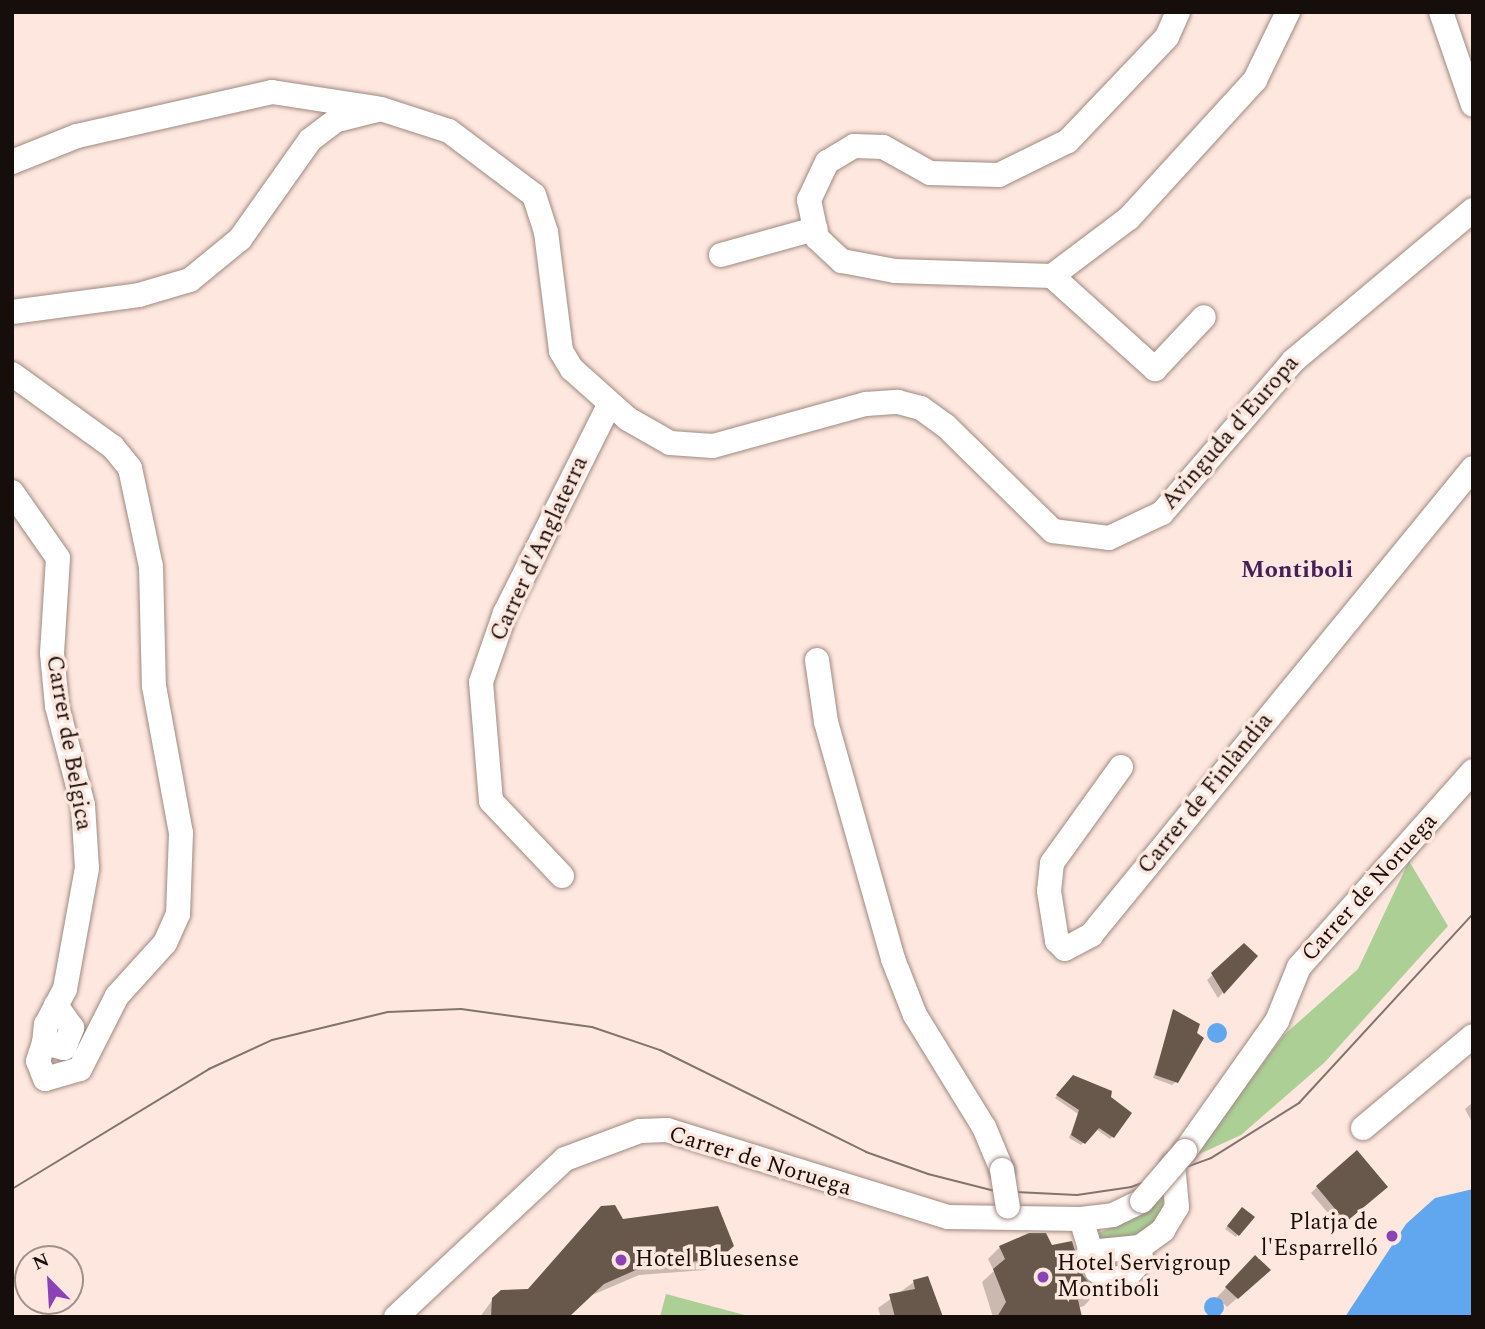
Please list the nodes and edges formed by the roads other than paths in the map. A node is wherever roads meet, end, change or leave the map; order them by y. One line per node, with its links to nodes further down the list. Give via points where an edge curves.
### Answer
1 (1178, 12): 8 (street, via 1167,37 1068,141 999,175 930,173 883,147 854,146 827,162 809,200)
2 (1288, 12): 10 (street, via 1255,80 1129,218)
3 (1441, 12): 4 (street)
4 (1473, 105)
5 (381, 109): 6 (street, Avinguda d'Europa, via 331,96 272,92 77,136); 11 (street, via 337,120 310,140 240,239 190,281 139,295); 14 (street, Avinguda d'Europa, via 449,131 534,195 546,232 561,351)
6 (12, 162)
7 (1473, 210): 14 (street, Avinguda d'Europa, via 1293,361 1162,513 1109,538 1053,531 921,408 866,404 734,443 689,446 670,443)
8 (815, 229): 9 (street); 10 (street, via 842,261 895,271)
9 (721, 255)
10 (1052, 276): 12 (street, via 1155,369)
11 (12, 312)
12 (1204, 317)
13 (12, 374): 16 (street, Carrer de Belgica, via 113,447 130,468 151,567 156,704 181,833 178,915 165,943 117,996 80,1069 45,1079 38,1062 65,989 86,868 83,805 57,706 51,653 58,558)
14 (609, 405): 20 (street, Carrer d'Anglaterra, via 505,613 481,682 491,801)
15 (1473, 468): 18 (street, Carrer de Finlàndia, via 1091,935 1065,949 1057,941 1049,891 1052,863)
16 (12, 492)
17 (817, 660): 24 (street, bridge, via 826,722 893,959 915,1015 984,1127 1002,1170)
18 (1121, 767)
19 (1473, 771): 23 (street, Carrer de Noruega, via 1299,967 1277,1021)
20 (562, 876)
21 (1473, 1036): 22 (street)
22 (1363, 1128)
23 (1179, 1157): 25 (street, Carrer de Noruega, bridge, via 1142,1201 1113,1215); 25 (street, via 1177,1207 1163,1230 1140,1247 1141,1261 1127,1276 1111,1280 1097,1271)
24 (1008, 1214): 25 (street, Carrer de Noruega); 26 (street, Carrer de Noruega, via 948,1217 667,1130 640,1131 565,1159)
25 (1081, 1219)
26 (396, 1317)

